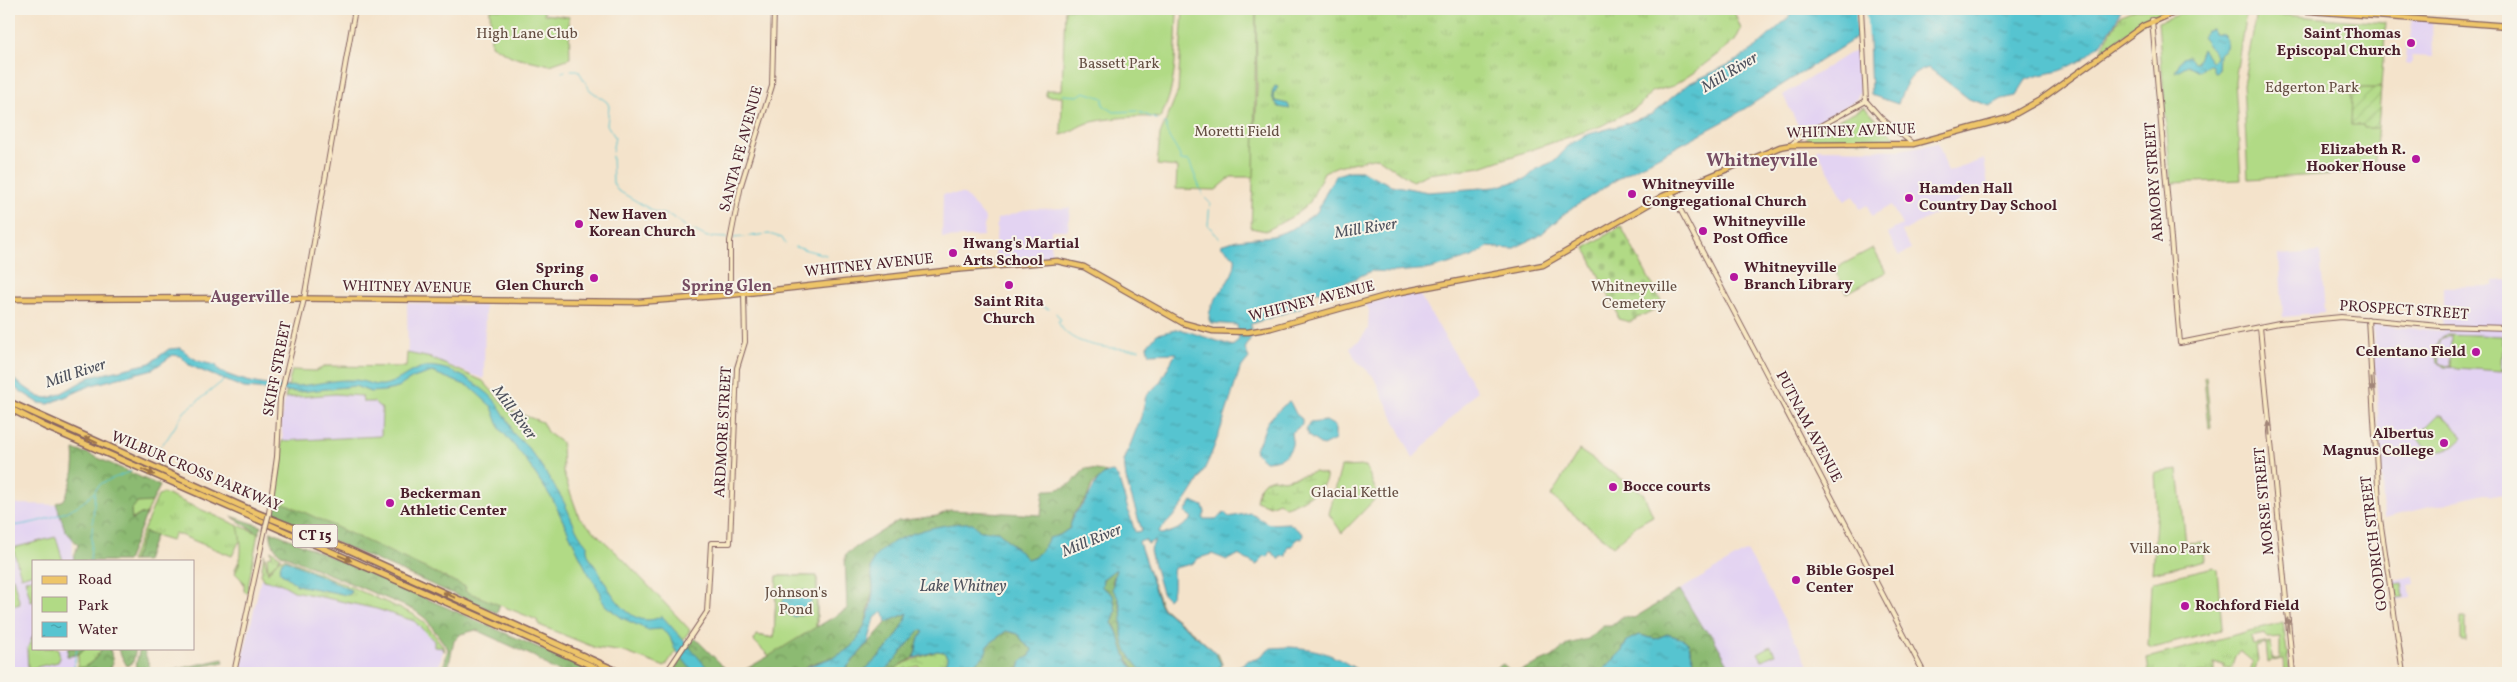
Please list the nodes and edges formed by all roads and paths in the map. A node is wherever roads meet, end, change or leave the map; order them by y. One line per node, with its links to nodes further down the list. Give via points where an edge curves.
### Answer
1 (355, 9): 15 (main road, SKIFF STREET)
2 (774, 9): 13 (main road, SANTA FE AVENUE, via 772,86 739,193 730,241)
3 (1862, 9): 8 (main road)
4 (2183, 9): 6 (main road, WHITNEY AVENUE)
5 (2284, 9): 7 (main road)
6 (2152, 20): 9 (main road, WHITNEY AVENUE, via 2023,111 1996,122); 19 (main road, ARMORY STREET)
7 (2508, 26)
8 (1866, 101): 9 (main road, via 1880,118); 10 (main road, via 1800,136)
9 (1913, 144): 10 (main road, WHITNEY AVENUE)
10 (1791, 145): 11 (main road, WHITNEY AVENUE)
11 (1671, 192): 12 (main road, WHITNEY AVENUE, via 1543,265 1396,293 1253,331 1213,331 1184,323 1092,272 1064,261); 26 (main road, PUTNAM AVENUE)
12 (744, 293): 13 (main road, WHITNEY AVENUE); 25 (main road, ARDMORE STREET, via 745,342 737,368 730,543 711,543 706,615)
13 (730, 295): 15 (main road, WHITNEY AVENUE, via 630,302)
14 (9, 299): 15 (main road, WHITNEY AVENUE)
15 (304, 299): 22 (main road, SKIFF STREET, bridge, via 283,384 268,513)
16 (2368, 319): 17 (main road, PROSPECT STREET, via 2334,317); 18 (main road, PROSPECT STREET); 28 (main road, GOODRICH STREET, one-way to 28, via 2380,518)
17 (2260, 326): 19 (main road, PROSPECT STREET); 27 (main road, MORSE STREET, one-way to 17)
18 (2508, 328)
19 (2180, 343)
20 (9, 402): 24 (highway, WILBUR CROSS PARKWAY / CT 15, one-way to 20)
21 (9, 408): 23 (highway, WILBUR CROSS PARKWAY / CT 15, one-way to 23)
22 (234, 673)
23 (608, 673)
24 (621, 673)
25 (666, 673)
26 (1924, 673)
27 (2292, 673)
28 (2403, 673)

